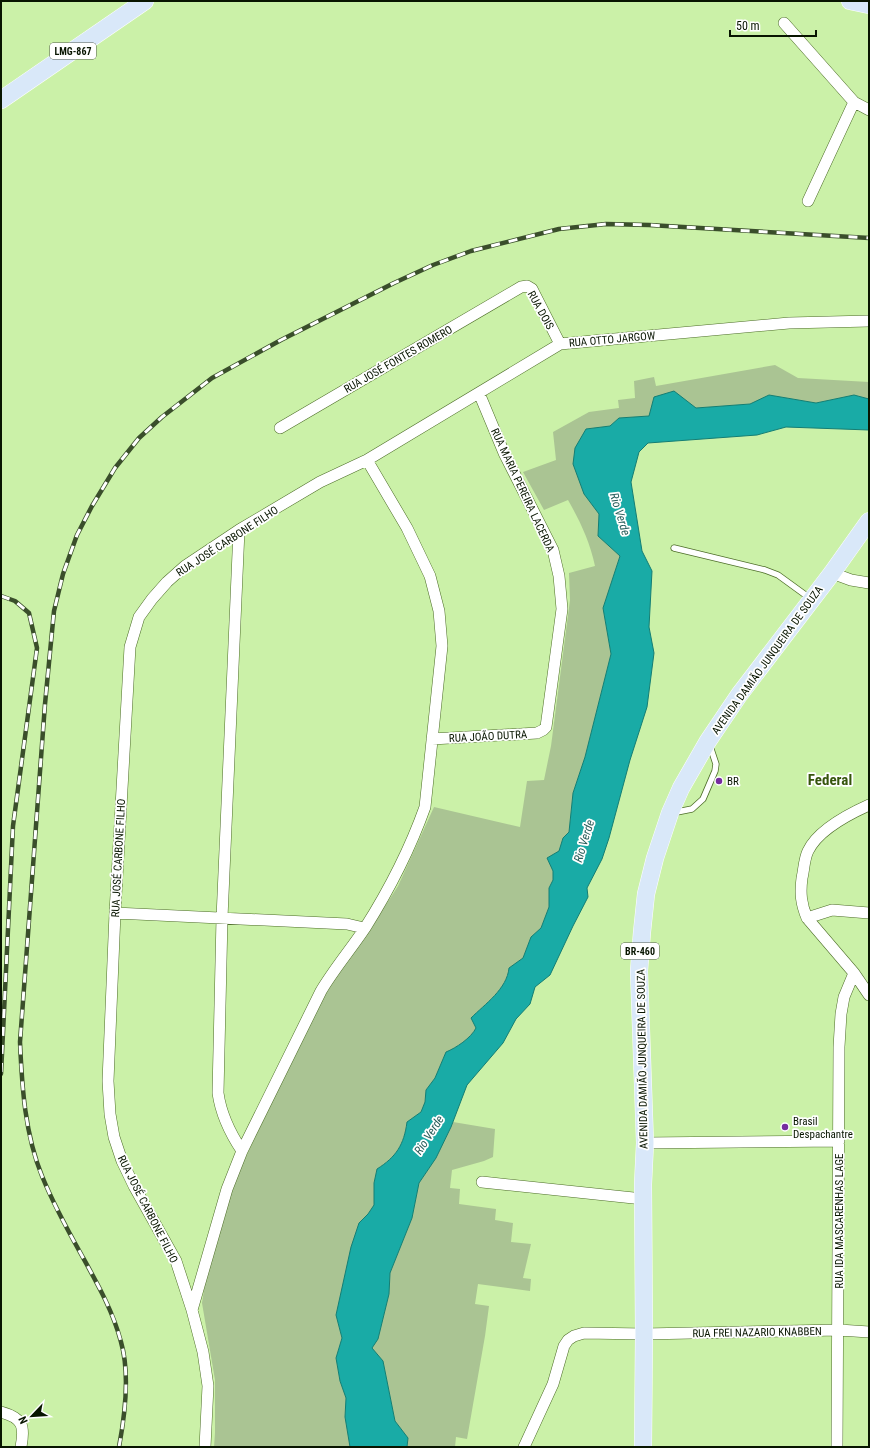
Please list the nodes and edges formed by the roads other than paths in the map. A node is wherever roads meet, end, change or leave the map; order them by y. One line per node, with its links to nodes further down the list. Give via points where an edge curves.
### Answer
1 (145, 1): 5 (main road, LMG-867)
2 (850, 1): 3 (main road)
3 (869, 5)
4 (784, 23): 6 (street)
5 (1, 100)
6 (854, 102): 7 (street); 8 (street)
7 (869, 110)
8 (808, 201)
9 (533, 282): 10 (street, RUA JOSÉ FONTES ROMERO)
10 (519, 288): 12 (street, RUA DOIS, via 532,288); 14 (street, RUA JOSÉ FONTES ROMERO)
11 (869, 321): 12 (street, RUA OTTO JARGOW, via 789,323)
12 (560, 344): 13 (street, RUA OTTO JARGOW)
13 (479, 393): 15 (street, RUA OTTO JARGOW); 23 (street, RUA MARIA PEREIRA LACERDA, via 504,453 553,550 559,576 562,609 546,727)
14 (280, 428)
15 (367, 460): 16 (street, RUA OTTO JARGOW); 24 (street, via 407,528 430,576 439,611 442,646)
16 (320, 482): 18 (street, RUA JOSÉ CARBONE FILHO)
17 (869, 521): 20 (main road, AVENIDA DAMIÃO JUNQUEIRA DE SOUZA / BR-460)
18 (239, 530): 28 (street, RUA JOSÉ CARBONE FILHO, via 185,566 167,582 139,617 130,647); 30 (street)
19 (674, 548): 22 (lane, via 765,570 778,575)
20 (832, 573): 21 (street, via 850,580); 22 (main road, AVENIDA DAMIÃO JUNQUEIRA DE SOUZA / BR-460)
21 (869, 582)
22 (812, 599): 25 (main road, AVENIDA DAMIÃO JUNQUEIRA DE SOUZA / BR-460, via 739,695)
23 (543, 730): 24 (street, RUA JOÃO DUTRA, via 537,733)
24 (432, 739): 32 (street, via 425,807 396,873)
25 (708, 741): 27 (main road, AVENIDA DAMIÃO JUNQUEIRA DE SOUZA / BR-460); 27 (lane, via 716,764 703,800 692,809)
26 (869, 804): 31 (street, via 827,830 808,852 801,896)
27 (670, 813): 36 (main road, AVENIDA DAMIÃO JUNQUEIRA DE SOUZA / BR-460, via 646,894 639,971)
28 (115, 912): 30 (street); 40 (street, RUA JOSÉ CARBONE FILHO, via 108,1081 114,1137 134,1186 176,1261)
29 (869, 913): 31 (street, via 832,910)
30 (222, 918): 32 (street, via 347,924); 37 (street, via 218,1093 220,1108 231,1134)
31 (807, 918): 33 (street)
32 (364, 928): 37 (street, via 321,991)
33 (854, 973): 34 (street); 35 (street, RUA IDA MASCARENHAS LAGE, via 844,997 841,1014)
34 (869, 995)
35 (839, 1141): 36 (street); 41 (street, RUA IDA MASCARENHAS LAGE)
36 (645, 1143): 39 (main road, AVENIDA DAMIÃO JUNQUEIRA DE SOUZA / BR-460)
37 (242, 1151): 40 (street, via 225,1196)
38 (482, 1182): 39 (street)
39 (643, 1200): 43 (main road, AVENIDA DAMIÃO JUNQUEIRA DE SOUZA / BR-460)
40 (192, 1310): 46 (street, RUA JOSÉ CARBONE FILHO, via 203,1352 208,1386)
41 (838, 1330): 42 (street, RUA FREI NAZARIO KNABBEN); 43 (street, RUA FREI NAZARIO KNABBEN); 49 (street, RUA IDA MASCARENHAS LAGE)
42 (869, 1332)
43 (644, 1334): 47 (street, RUA FREI NAZARIO KNABBEN, via 584,1333 568,1340 553,1384); 48 (main road, AVENIDA DAMIÃO JUNQUEIRA DE SOUZA / BR-460)
44 (4, 1413): 45 (street, via 20,1421 23,1426)
45 (21, 1447)
46 (205, 1447)
47 (524, 1447)
48 (643, 1447)
49 (837, 1447)

